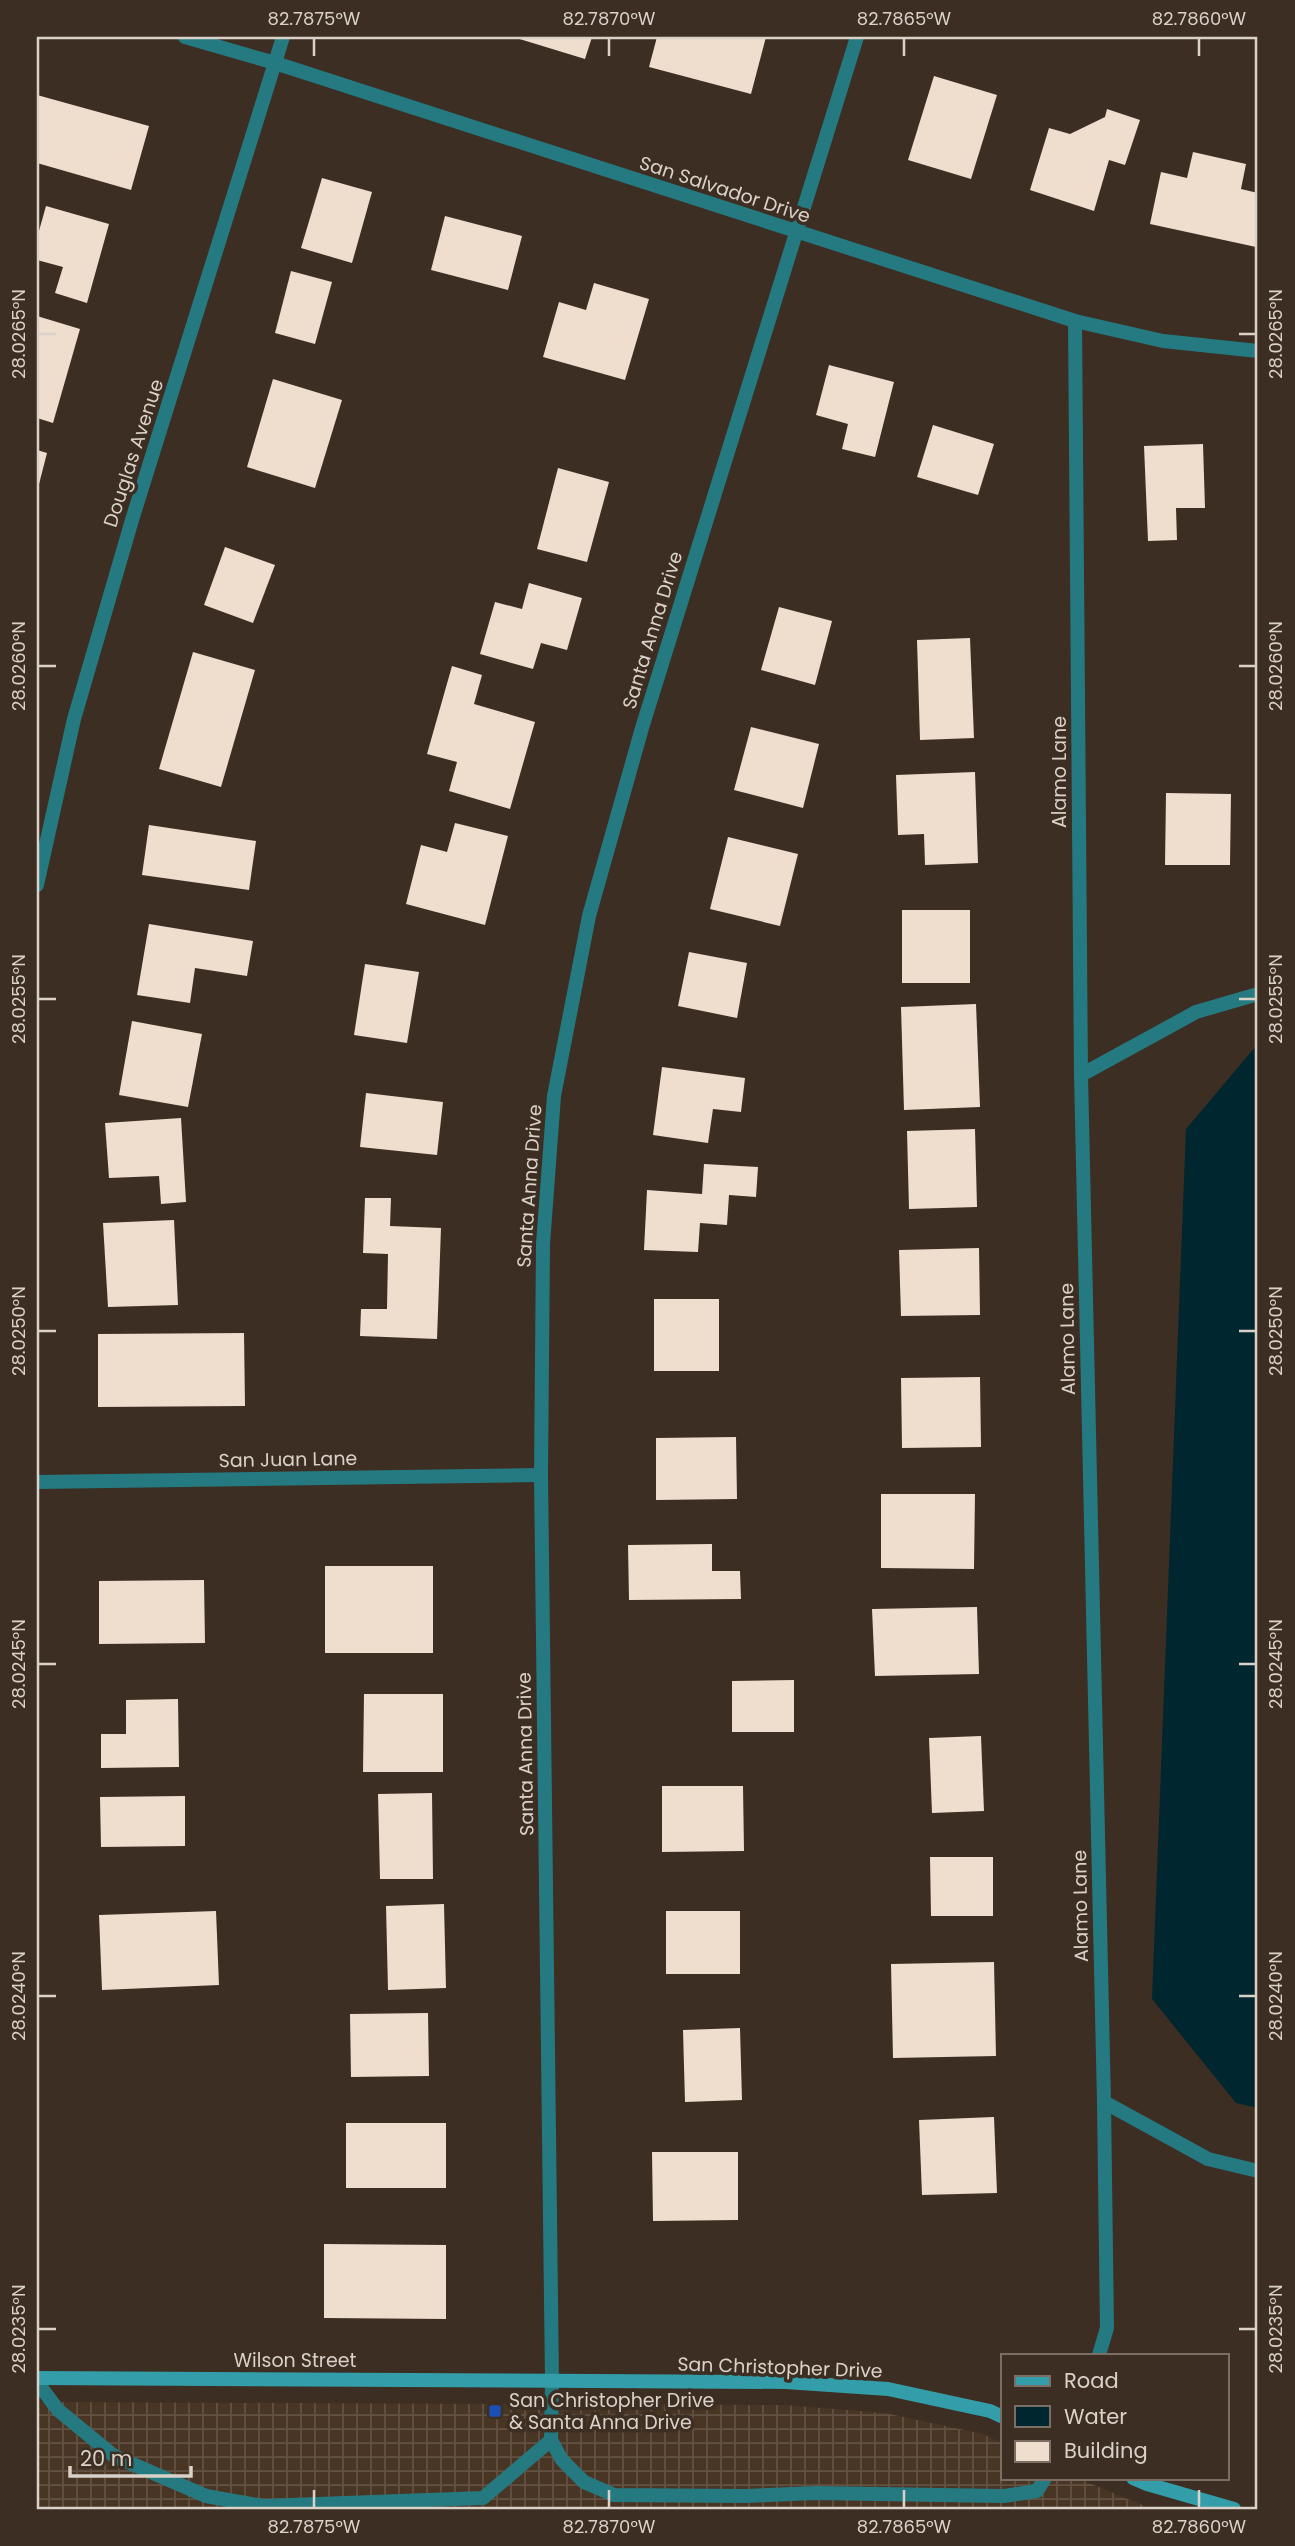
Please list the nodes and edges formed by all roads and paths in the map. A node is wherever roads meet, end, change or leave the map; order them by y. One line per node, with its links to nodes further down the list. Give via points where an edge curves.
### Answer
1 (186, 37): 4 (street, San Salvador Drive)
2 (283, 37): 4 (street, Douglas Avenue)
3 (858, 37): 5 (street, Santa Anna Drive)
4 (275, 63): 5 (street, San Salvador Drive); 8 (street, Douglas Avenue, via 74,719)
5 (796, 233): 6 (street, San Salvador Drive); 11 (street, Santa Anna Drive, via 642,728 589,916 554,1096 543,1244)
6 (1075, 321): 7 (street, San Salvador Drive, via 1163,341); 10 (street, Alamo Lane)
7 (1258, 351)
8 (37, 885)
9 (1258, 994): 10 (street, via 1196,1012)
10 (1081, 1075): 13 (street, Alamo Lane)
11 (541, 1475): 12 (street, San Juan Lane); 17 (street, Santa Anna Drive)
12 (37, 1482)
13 (1104, 2102): 14 (street, via 1208,2159); 15 (street, Alamo Lane, via 1107,2328)
14 (1258, 2171)
15 (1099, 2354)
16 (37, 2380): 17 (street, Wilson Street); 19 (street, via 58,2410 114,2456 206,2496 263,2506 483,2498)
17 (552, 2381): 18 (street, San Christopher Drive, via 786,2382 888,2389); 19 (street, Santa Anna Drive)
18 (1001, 2416)
19 (551, 2440): 20 (street, via 562,2460 584,2482 614,2495 1004,2496 1037,2491)
20 (1044, 2480)
21 (1138, 2480): 22 (street)
22 (1234, 2509)

